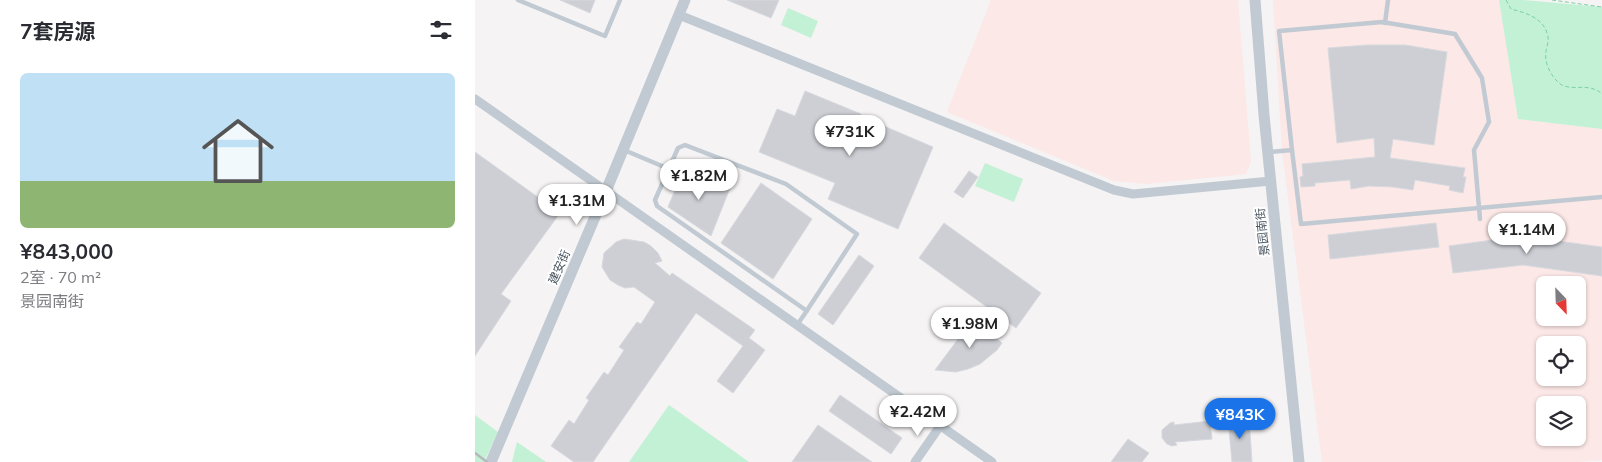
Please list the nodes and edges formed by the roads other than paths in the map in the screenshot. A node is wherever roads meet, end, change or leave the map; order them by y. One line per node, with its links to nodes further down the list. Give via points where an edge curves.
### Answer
1 (518, 0): 2 (lane, via 605,36)
2 (620, 0)
3 (685, 0): 6 (street, 建安街)
4 (1255, 0): 11 (street, 景园南街)
5 (1388, 0): 7 (lane)
6 (679, 15): 9 (street, 建安街); 13 (street, via 1114,190 1133,194)
7 (1385, 23): 10 (lane, via 1279,31); 16 (lane, via 1455,34 1482,78 1489,122 1474,150)
8 (475, 99): 14 (street)
9 (623, 150): 12 (lane); 14 (street, 建安街)
10 (1292, 150): 11 (lane); 16 (lane, via 1301,224)
11 (1268, 153): 13 (street, 景园南街)
12 (669, 168): 18 (lane, via 655,200 657,206); 18 (lane, via 678,148 685,145 786,184 857,234)
13 (1271, 181): 24 (street, 景园南街)
14 (606, 191): 19 (street); 21 (street, 建安街)
15 (1602, 197): 16 (lane)
16 (1480, 208): 17 (lane)
17 (1480, 219)
18 (807, 311): 19 (lane)
19 (797, 325): 20 (street)
20 (940, 426): 22 (street); 23 (street)
21 (491, 462)
22 (915, 462)
23 (992, 462)
24 (1299, 462)

